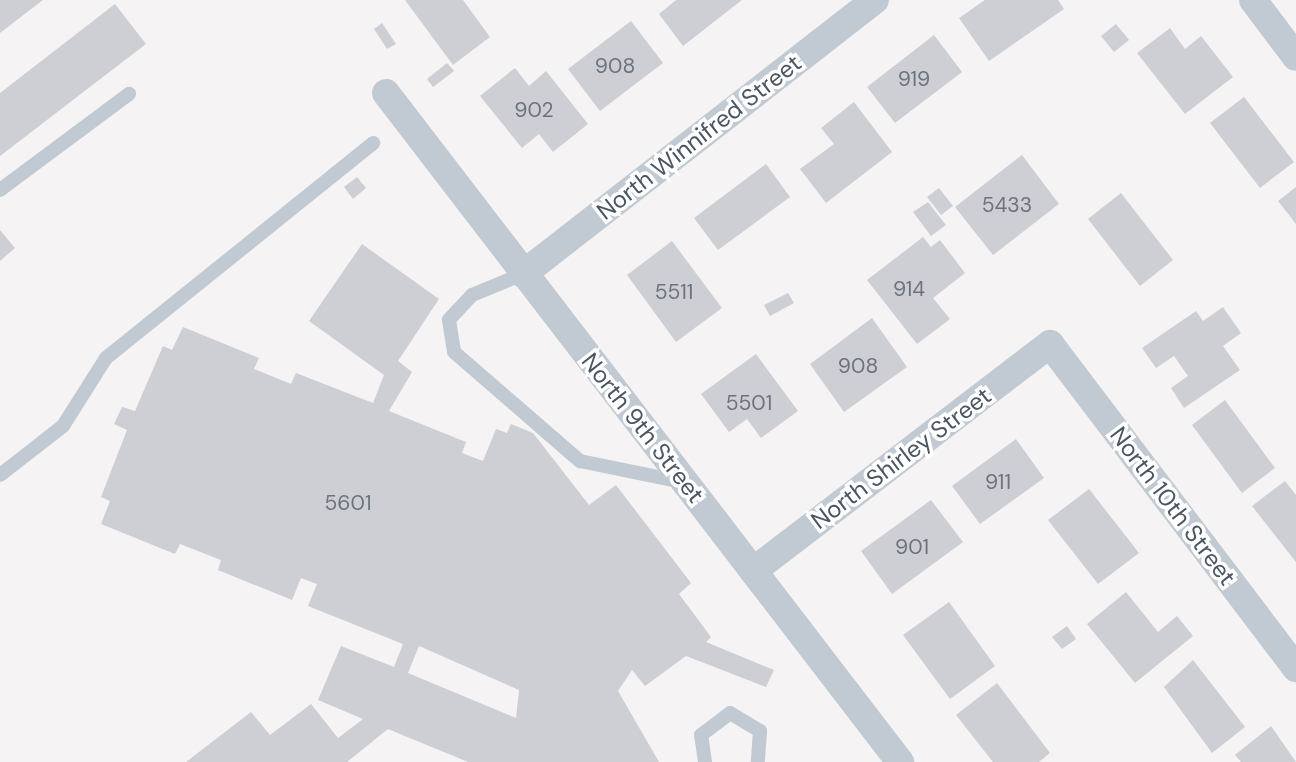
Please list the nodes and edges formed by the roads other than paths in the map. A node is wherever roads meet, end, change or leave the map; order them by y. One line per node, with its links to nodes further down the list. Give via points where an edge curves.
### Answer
1 (874, 0): 8 (street, North Winnifred Street)
2 (1252, 0): 3 (street)
3 (1296, 57)
4 (386, 93): 8 (street, North 9th Street)
5 (129, 94): 7 (lane)
6 (373, 143): 10 (lane, via 106,358 63,426)
7 (0, 190)
8 (523, 274): 11 (street, North 9th Street); 11 (lane, via 472,295 449,320 454,352 580,461)
9 (1050, 344): 12 (street, North Shirley Street); 13 (street, North 10th Street)
10 (0, 475)
11 (685, 483): 12 (street, North 9th Street)
12 (753, 571): 16 (street, North 9th Street)
13 (1296, 668)
14 (705, 762): 15 (lane, via 701,735 730,713 760,731)
15 (758, 762)
16 (900, 762)

